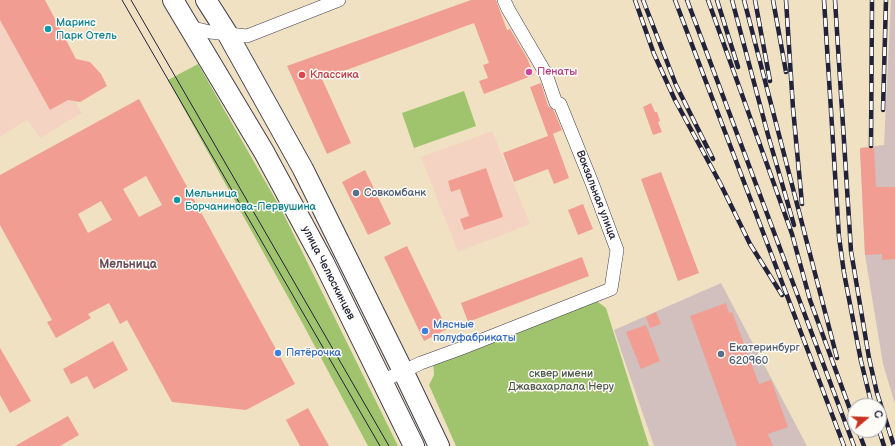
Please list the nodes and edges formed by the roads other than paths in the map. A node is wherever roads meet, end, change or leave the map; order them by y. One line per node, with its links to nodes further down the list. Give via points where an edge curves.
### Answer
1 (173, 0): 5 (main road, улица Челюскинцев)
2 (206, 0): 6 (main road)
3 (339, 0): 6 (street, via 247,36)
4 (504, 0): 7 (street, Вокзальная улица, via 546,74 617,250 611,289 421,362)
5 (189, 27): 6 (street); 8 (main road, улица Челюскинцев, via 264,152 324,264)
6 (226, 34): 7 (main road, via 303,169)
7 (404, 371): 8 (street); 10 (main road)
8 (382, 381): 9 (main road, улица Челюскинцев)
9 (414, 446)
10 (439, 446)

